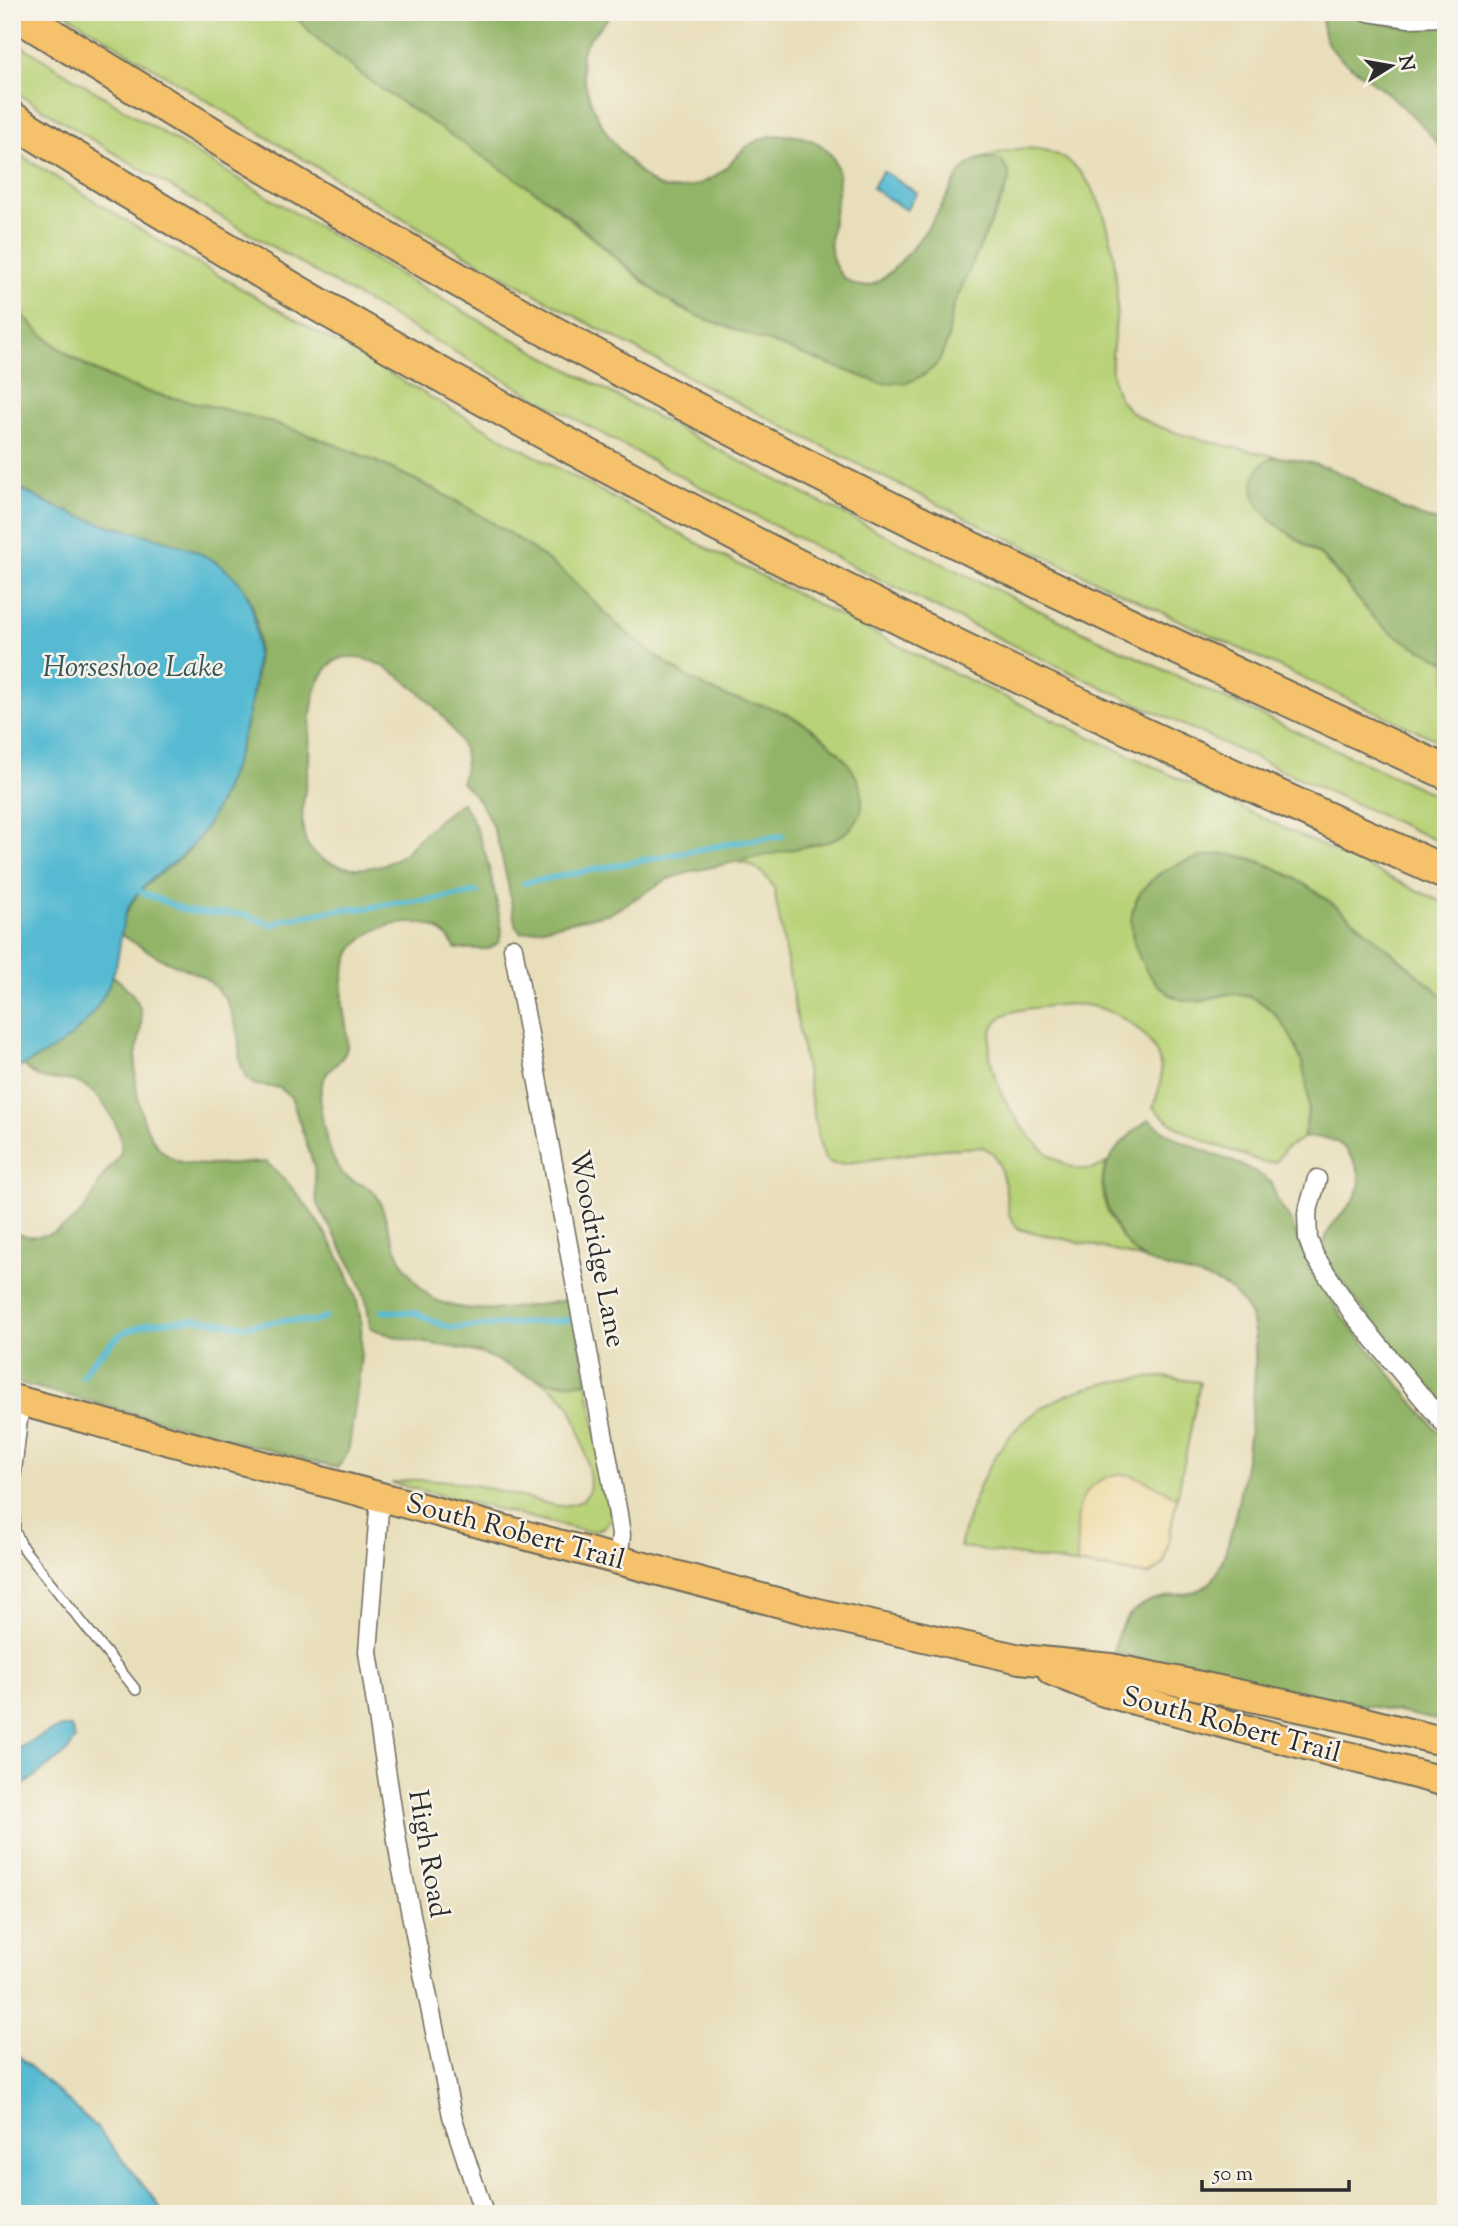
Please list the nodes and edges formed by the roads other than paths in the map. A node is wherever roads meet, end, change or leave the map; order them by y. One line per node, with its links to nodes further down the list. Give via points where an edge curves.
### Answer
1 (14, 12): 5 (highway, via 269,169 629,374 935,532)
2 (1369, 12): 3 (street)
3 (1446, 17)
4 (12, 120): 6 (highway, via 327,309 702,517 916,626)
5 (1446, 772)
6 (1446, 875)
7 (513, 948): 12 (street, Woodridge Lane, via 618,1514)
8 (1317, 1179): 10 (street, via 1307,1214 1314,1255 1353,1314)
9 (19, 1401): 11 (main road, South Robert Trail); 14 (lane, via 15,1531 23,1549)
10 (1446, 1426)
11 (380, 1497): 12 (main road, South Robert Trail); 17 (street, High Road, via 368,1652 400,1860 452,2116)
12 (618, 1561): 13 (main road, South Robert Trail)
13 (1020, 1659): 15 (main road, South Robert Trail, via 1173,1680); 16 (main road, South Robert Trail, via 1104,1692)
14 (136, 1690)
15 (1446, 1742)
16 (1446, 1782)
17 (484, 2214)

